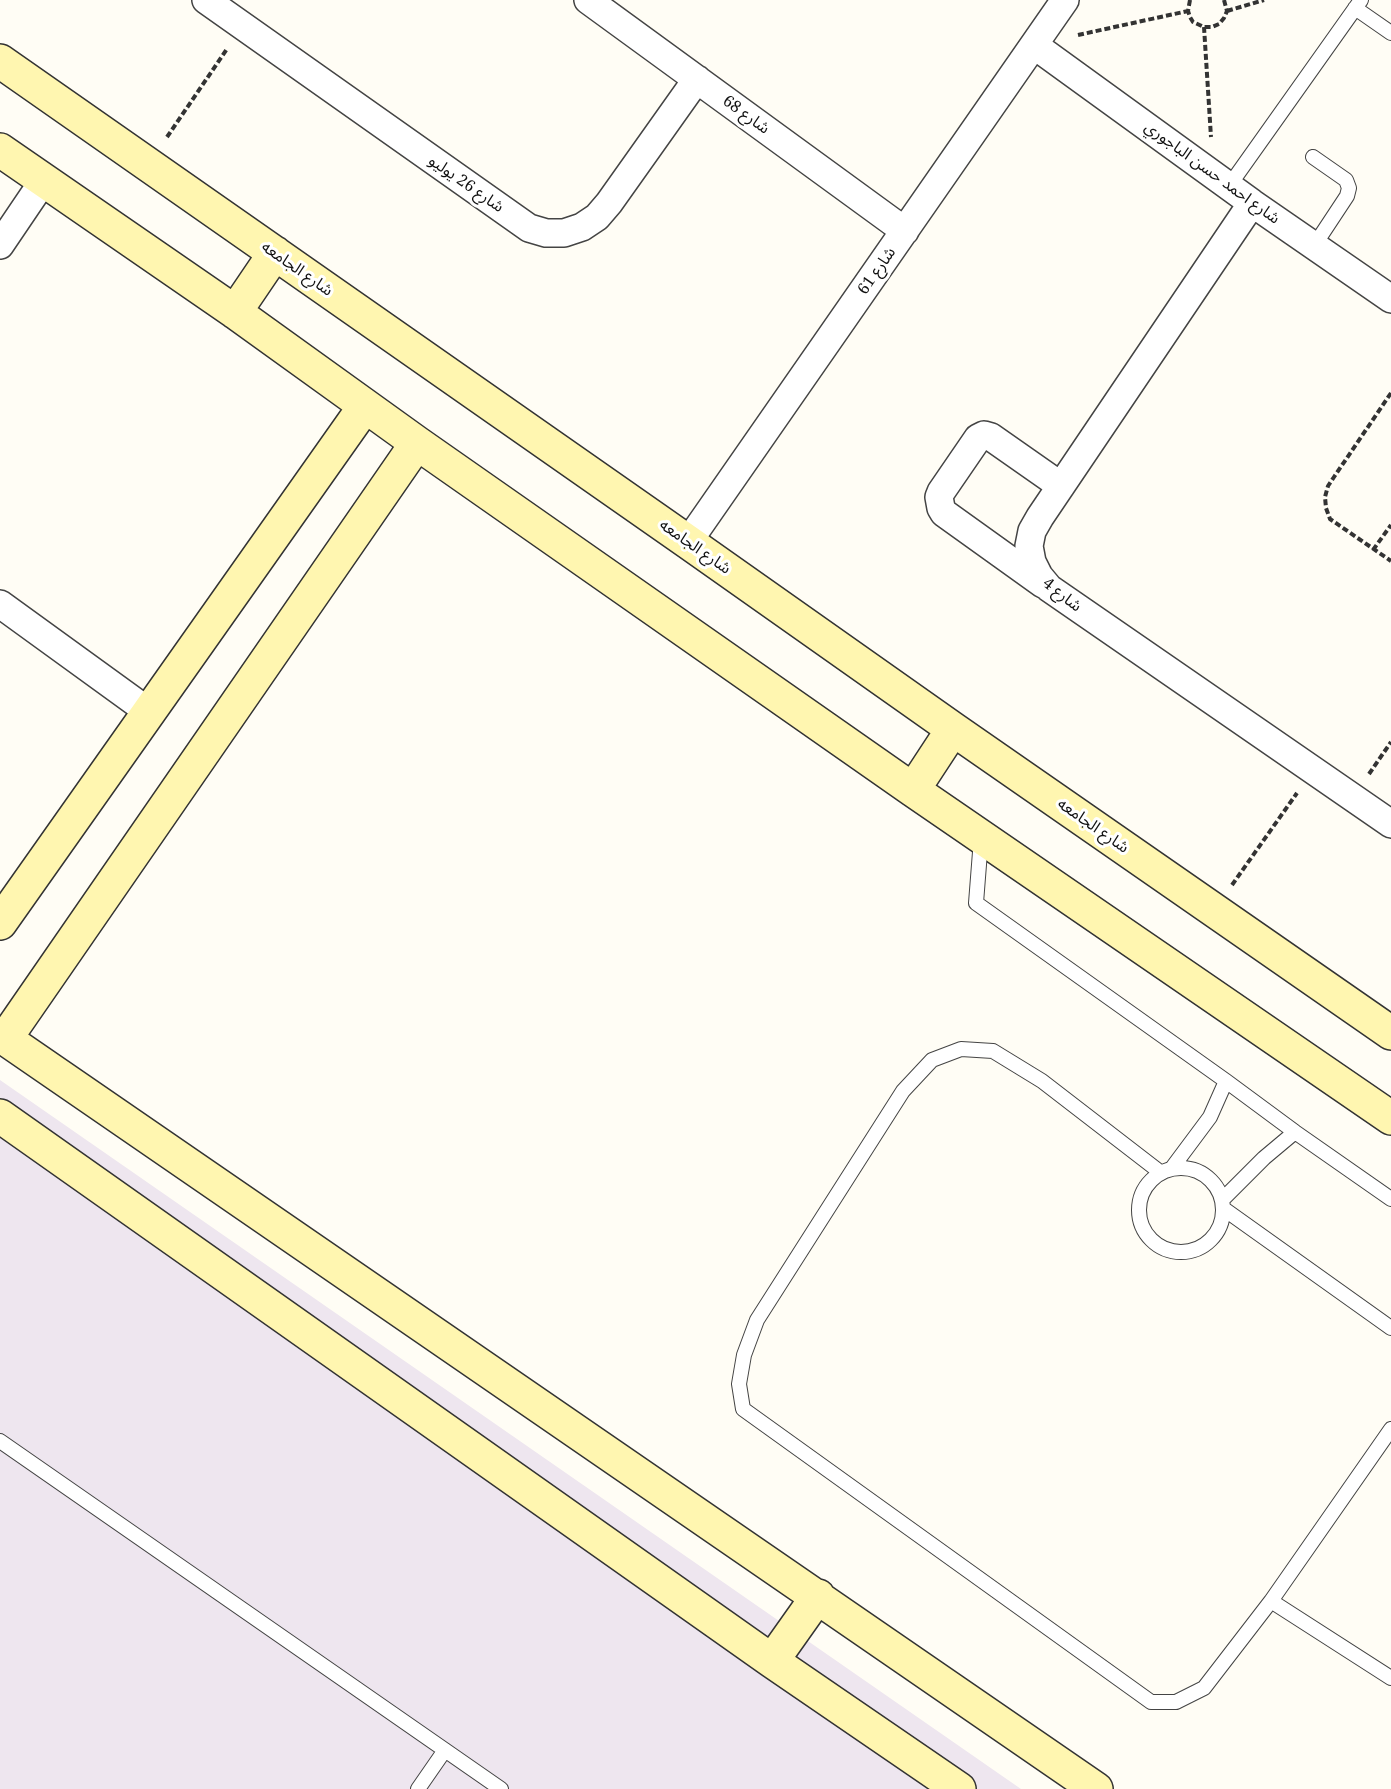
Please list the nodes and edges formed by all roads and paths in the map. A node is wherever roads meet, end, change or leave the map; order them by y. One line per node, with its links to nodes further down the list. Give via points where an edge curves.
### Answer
1 (206, 0): 10 (street, شارع 26 يوليو)
2 (588, 0): 15 (street, شارع 68)
3 (1065, 0): 13 (street, شارع 61)
4 (1190, 0): 8 (path)
5 (1224, 0): 9 (path)
6 (1264, 0): 9 (path)
7 (1358, 4): 12 (lane); 20 (lane)
8 (1188, 11): 11 (path, via 1193,22); 13 (path)
9 (1227, 11): 11 (path, via 1219,24)
10 (242, 26): 15 (street, شارع 26 يوليو, via 529,228 546,233 564,233 597,217); 18 (path)
11 (1204, 27): 20 (path)
12 (1391, 33)
13 (1034, 45): 20 (street, شارع احمد حسن الباجوري); 22 (street, شارع 61)
14 (0, 61): 18 (main road, شارع الجامعه)
15 (697, 79): 22 (street, شارع 68)
16 (0, 150): 19 (main road)
17 (1313, 157): 24 (lane, via 1346,180 1348,188 1347,196)
18 (148, 165): 25 (main road, شارع الجامعه)
19 (44, 180): 23 (street); 27 (main road)
20 (1221, 180): 21 (street, شارع احمد حسن الباجوري)
21 (1252, 203): 24 (street, شارع احمد حسن الباجوري); 31 (street, شارع 4)
22 (905, 231): 33 (street, شارع 61)
23 (0, 245)
24 (1314, 246): 26 (street, شارع احمد حسن الباجوري)
25 (275, 253): 27 (main road); 33 (main road, شارع الجامعه)
26 (1391, 299)
27 (235, 312): 29 (main road)
28 (1391, 393): 34 (path, via 1328,486 1325,497 1330,519)
29 (365, 406): 30 (main road); 38 (main road)
30 (417, 443): 42 (main road); 49 (main road)
31 (1061, 486): 36 (street, شارع 4, via 1032,531 1029,546 1038,576); 36 (street, via 984,435 978,438 939,497 944,513)
32 (1391, 525): 34 (path)
33 (688, 542): 39 (main road, شارع الجامعه)
34 (1373, 550): 35 (path)
35 (1391, 561)
36 (1049, 588): 41 (street, شارع 4)
37 (0, 604): 38 (street)
38 (149, 712): 47 (main road)
39 (953, 729): 42 (main road); 46 (main road, شارع الجامعه)
40 (1391, 742): 43 (path)
41 (1313, 771): 43 (street, شارع 4); 46 (path)
42 (913, 790): 45 (main road)
43 (1352, 798): 44 (street, شارع 4)
44 (1391, 824)
45 (982, 837): 50 (lane, via 976,903); 52 (main road)
46 (1214, 910): 48 (main road, شارع الجامعه)
47 (0, 923)
48 (1391, 1033)
49 (3, 1037): 60 (main road)
50 (1226, 1081): 53 (lane); 54 (lane, via 1210,1117)
51 (0, 1116): 62 (main road)
52 (1391, 1118)
53 (1294, 1132): 55 (lane); 56 (lane, via 1264,1158)
54 (1166, 1170): 56 (lane, via 1183,1167 1203,1173 1218,1188); 56 (lane, via 1148,1183 1140,1197 1138,1214 1153,1242 1168,1251 1200,1249 1213,1239 1221,1225); 61 (lane, via 993,1051 961,1049 932,1060 903,1091 757,1320 744,1355 739,1384 743,1409 1151,1702 1176,1702 1204,1688)
55 (1391, 1199)
56 (1224, 1204): 57 (lane)
57 (1391, 1328)
58 (1391, 1429): 61 (lane)
59 (0, 1441): 64 (lane)
60 (818, 1596): 62 (main road); 68 (main road)
61 (1270, 1601): 63 (lane)
62 (772, 1661): 67 (main road)
63 (1391, 1678)
64 (446, 1750): 65 (lane); 66 (lane)
65 (418, 1789)
66 (501, 1789)
67 (958, 1789)
68 (1096, 1789)

